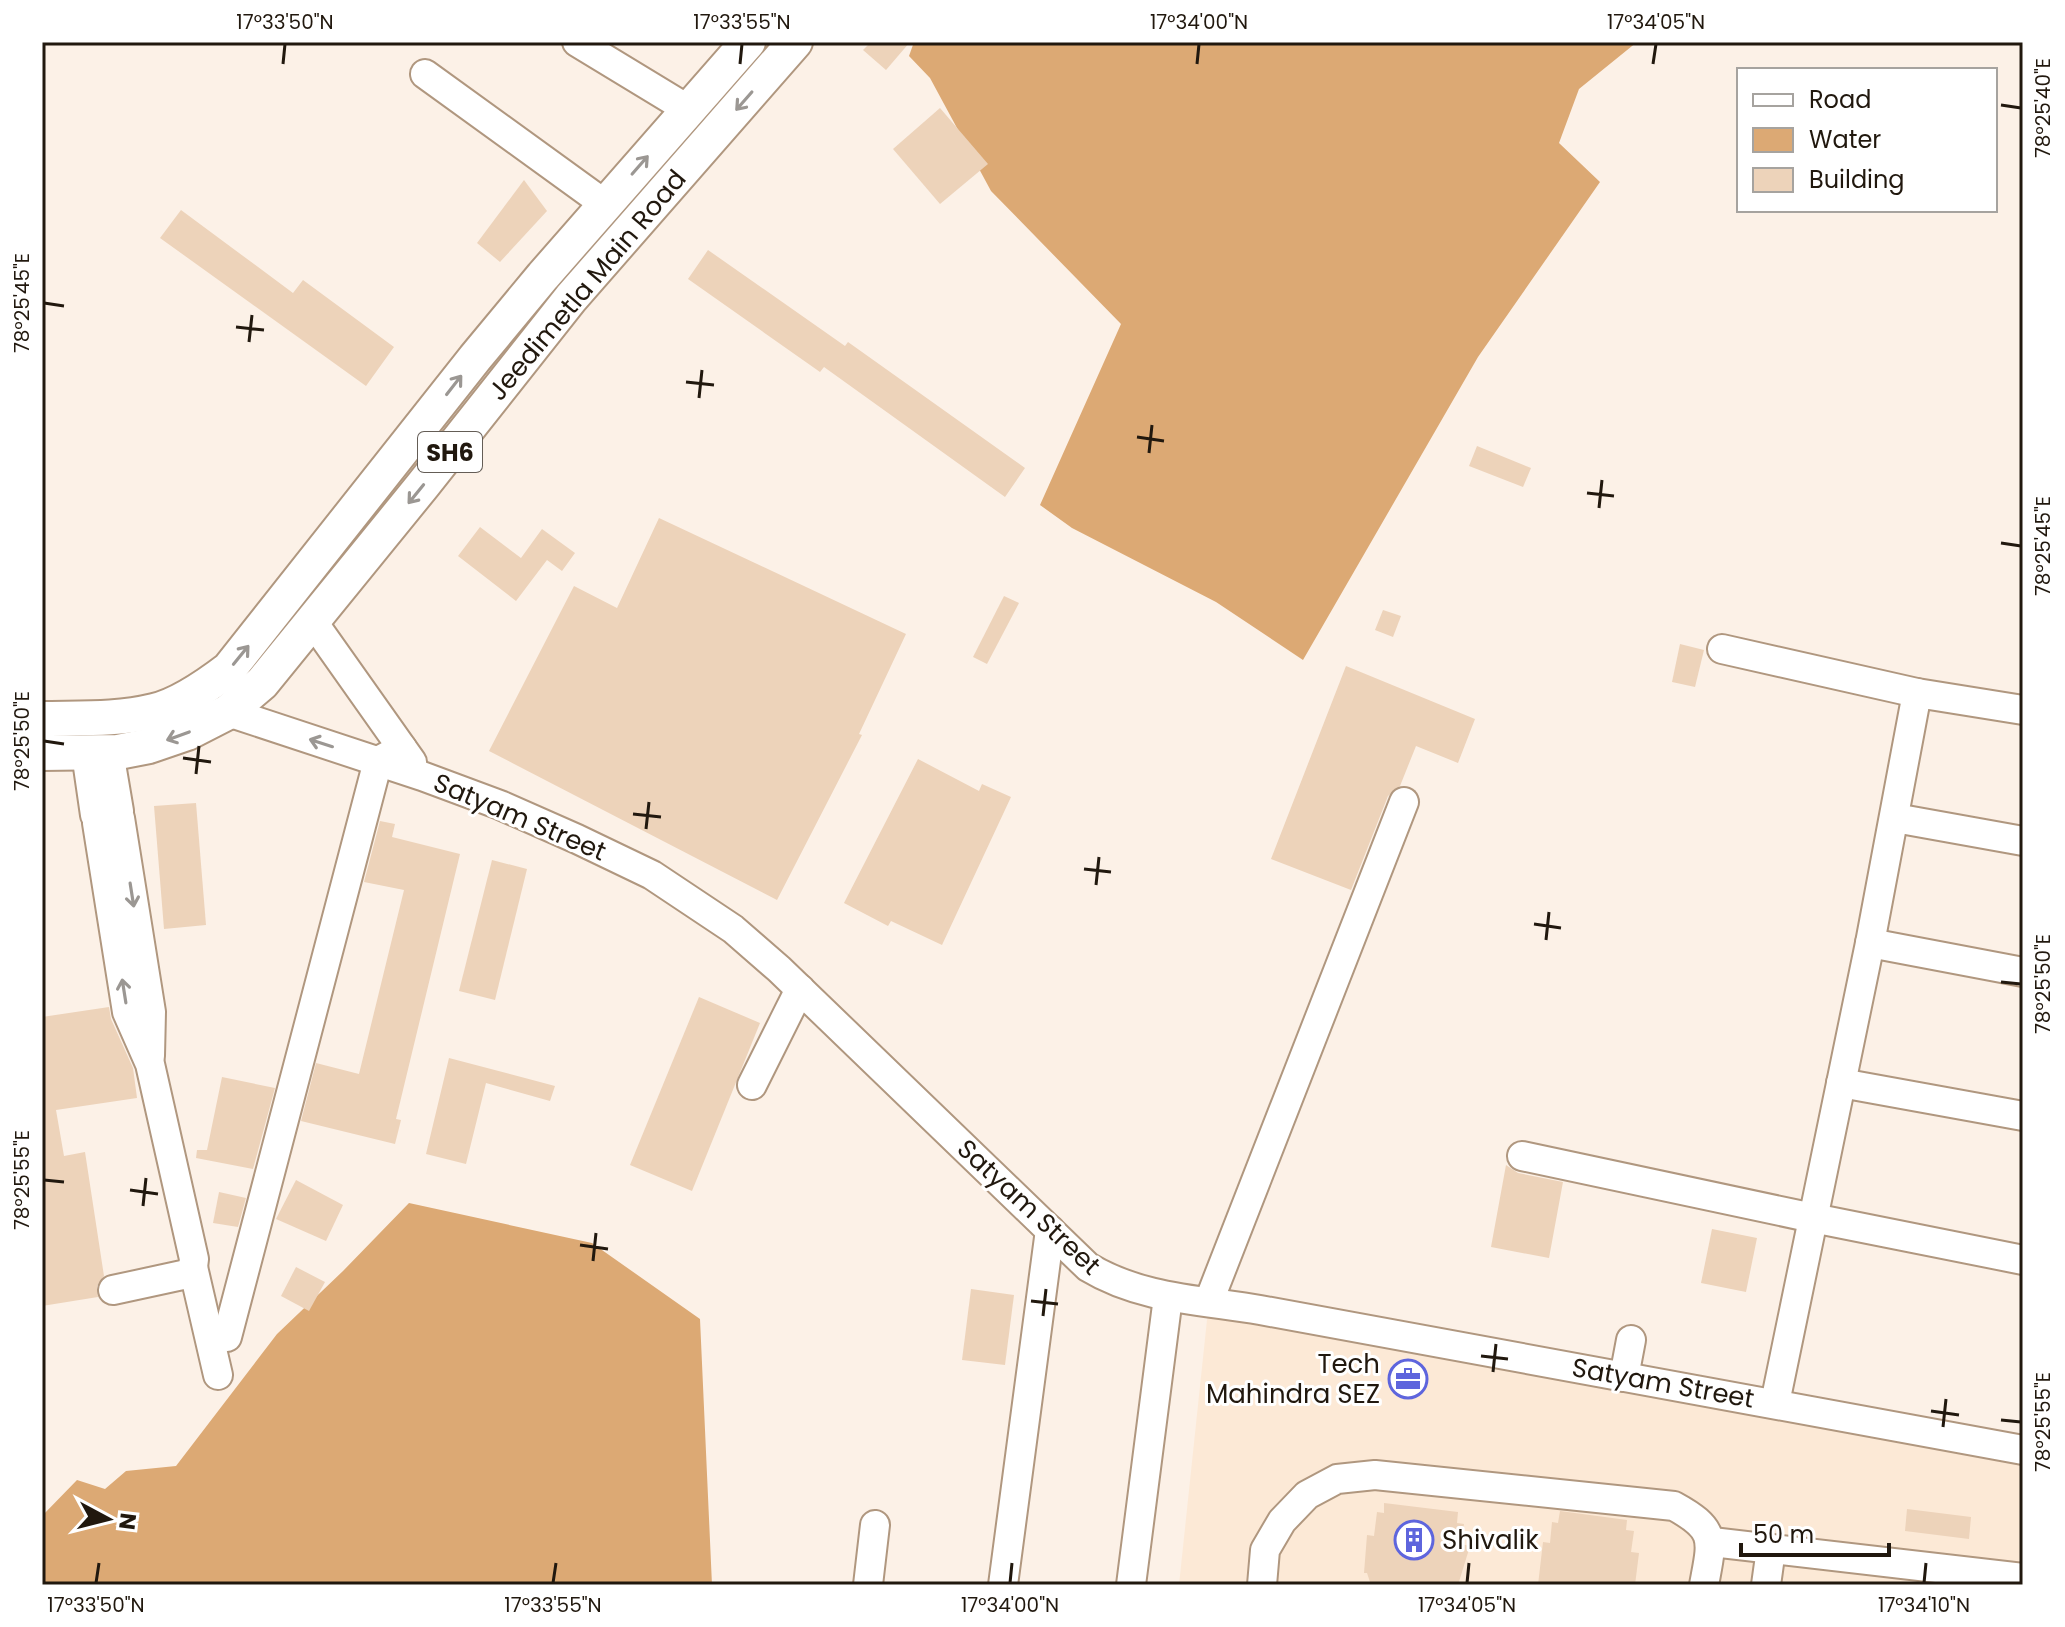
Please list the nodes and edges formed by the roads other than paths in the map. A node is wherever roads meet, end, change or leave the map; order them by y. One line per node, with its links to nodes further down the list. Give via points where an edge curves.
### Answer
1 (577, 42): 5 (street)
2 (748, 42): 5 (main road, Jeedimetla Main Road / SH6)
3 (795, 42): 7 (main road, Jeedimetla Main Road / SH6, one-way to 7, via 571,298)
4 (425, 74): 6 (street)
5 (689, 110): 6 (main road, Jeedimetla Main Road / SH6, one-way to 5)
6 (606, 205): 12 (main road, Jeedimetla Main Road / SH6, one-way to 6, via 156,711 229,669 475,358)
7 (313, 622): 11 (main road, Jeedimetla Main Road / SH6, via 262,683); 15 (street, Satyam Street)
8 (1722, 649): 9 (street)
9 (1917, 693): 10 (street); 17 (street)
10 (2023, 710)
11 (228, 712): 13 (main road, Jeedimetla Main Road / SH6, one-way to 13, via 149,746); 15 (street, one-way to 11)
12 (42, 719)
13 (97, 752): 14 (main road, Jeedimetla Main Road / SH6); 29 (street, via 127,1012 150,1064)
14 (42, 753)
15 (390, 754): 21 (street, Satyam Street, via 422,776 500,805 652,875 733,929); 33 (street)
16 (1404, 802): 32 (street)
17 (1895, 818): 18 (street); 19 (street)
18 (2023, 841)
19 (1870, 943): 20 (street); 22 (street)
20 (2023, 972)
21 (800, 989): 23 (street); 27 (street, Satyam Street)
22 (1841, 1083): 24 (street); 26 (street)
23 (752, 1085)
24 (2023, 1116)
25 (1522, 1156): 26 (street)
26 (1813, 1218): 28 (street); 37 (street)
27 (1050, 1230): 31 (street, Satyam Street, via 1088,1267 1111,1280); 44 (street)
28 (2023, 1260)
29 (193, 1267): 30 (street, via 187,1274); 35 (street)
30 (113, 1290)
31 (1168, 1297): 32 (street, Satyam Street); 45 (street)
32 (1209, 1301): 36 (street, Satyam Street)
33 (227, 1337)
34 (1631, 1340): 36 (street)
35 (218, 1375)
36 (1624, 1377): 37 (street, Satyam Street)
37 (1775, 1403): 38 (street, Satyam Street)
38 (2023, 1450)
39 (875, 1525): 43 (street)
40 (1712, 1542): 41 (street); 46 (street, via 1703,1525 1674,1506 1375,1475 1350,1477 1307,1495 1282,1521 1265,1550); 47 (street)
41 (1771, 1549): 42 (street); 48 (street)
42 (2023, 1578)
43 (868, 1585)
44 (1003, 1585)
45 (1131, 1585)
46 (1262, 1585)
47 (1704, 1585)
48 (1766, 1585)

